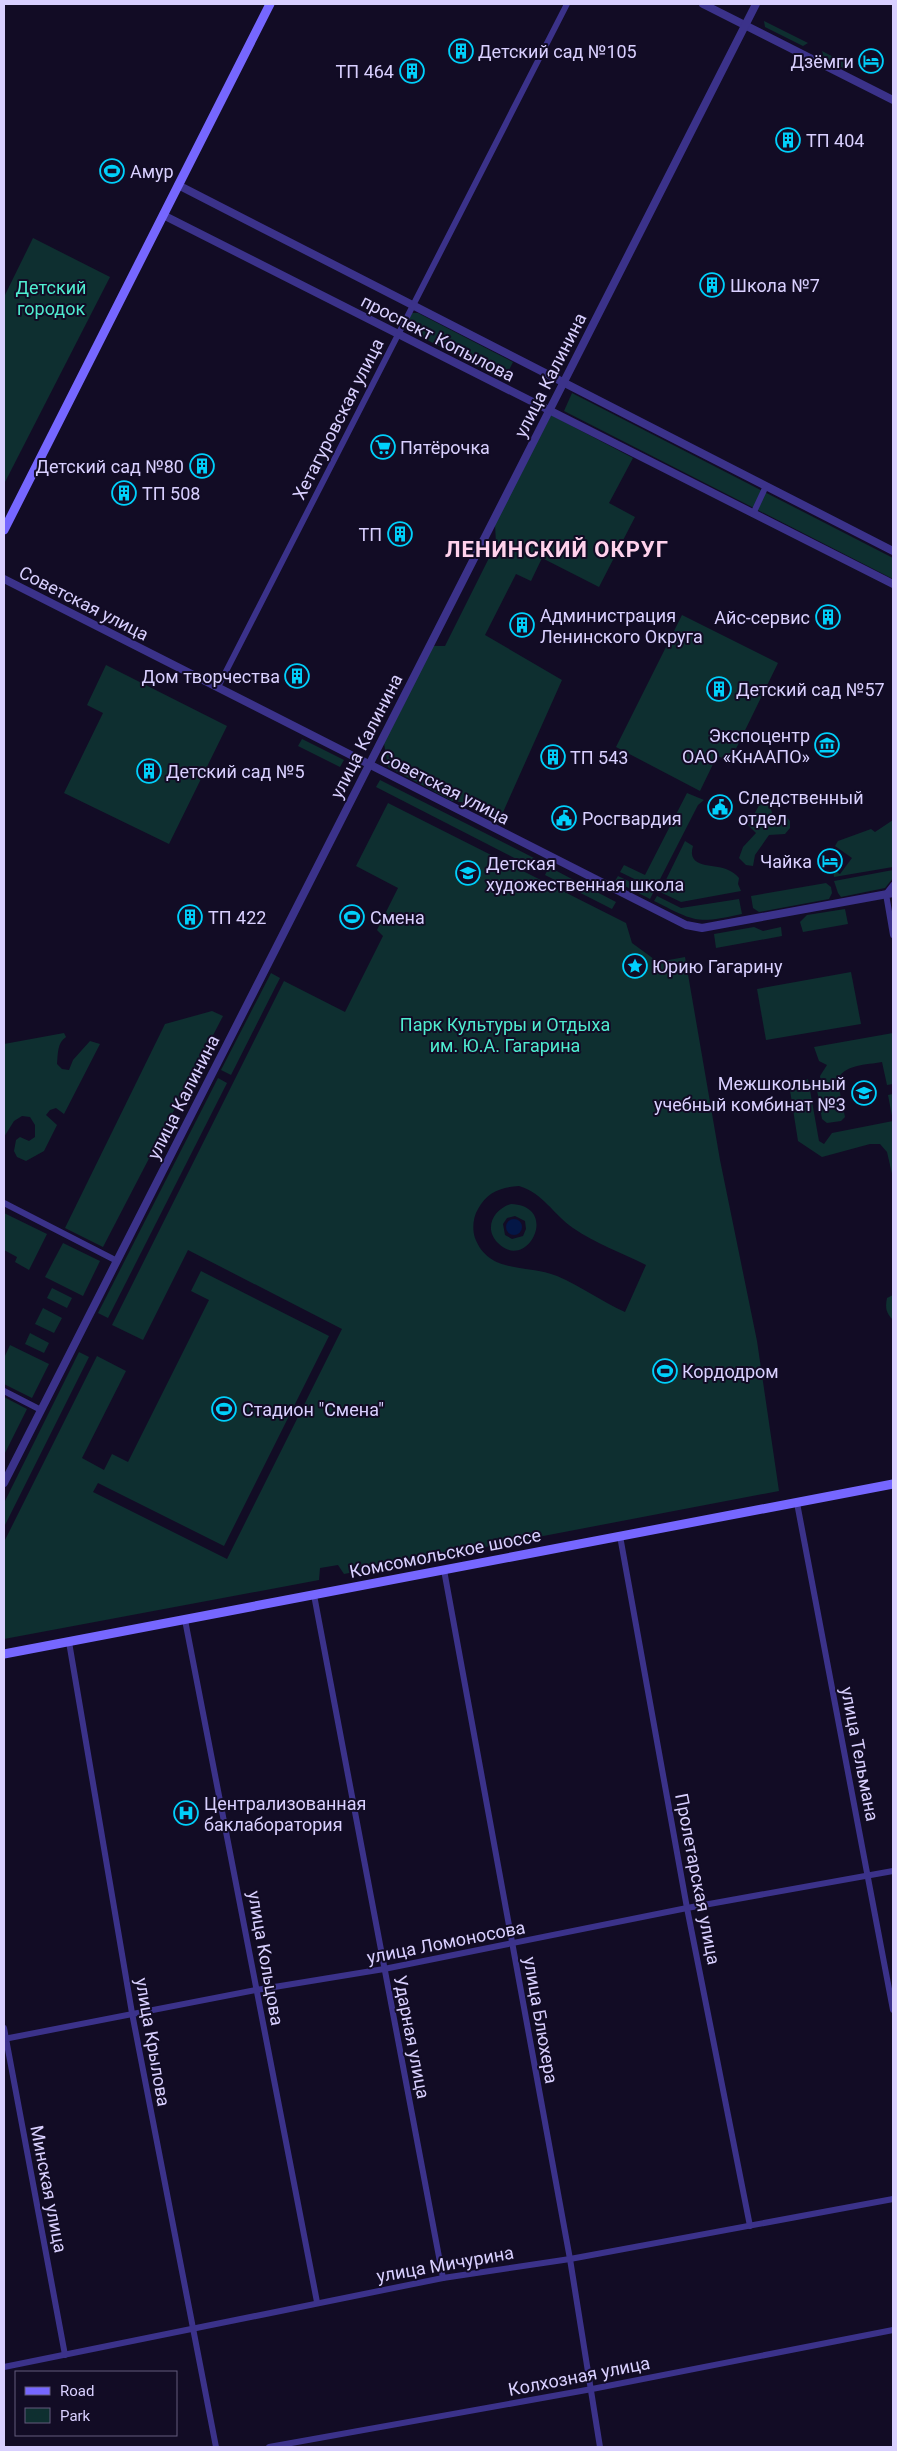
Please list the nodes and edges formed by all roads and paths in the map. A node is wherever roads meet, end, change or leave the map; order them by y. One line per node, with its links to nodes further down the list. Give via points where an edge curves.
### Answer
1 (270, 4): 7 (main road)
2 (567, 4): 9 (street, Хетагуровская улица)
3 (703, 4): 5 (street)
4 (756, 4): 5 (street, улица Калинина)
5 (745, 25): 6 (street); 11 (street, улица Калинина)
6 (893, 100)
7 (178, 185): 8 (main road); 9 (street, проспект Копылова)
8 (162, 215): 10 (street, проспект Копылова); 15 (main road)
9 (413, 305): 10 (street, Хетагуровская улица); 11 (street, проспект Копылова)
10 (398, 335): 12 (street, проспект Копылова); 19 (street, Хетагуровская улица)
11 (563, 382): 12 (street, улица Калинина); 13 (street, проспект Копылова)
12 (549, 411): 14 (street, проспект Копылова); 20 (street, улица Калинина)
13 (766, 486): 14 (street); 16 (street, проспект Копылова)
14 (753, 514): 18 (street, проспект Копылова)
15 (4, 530)
16 (893, 552)
17 (4, 579): 19 (street, Советская улица)
18 (893, 584)
19 (218, 687): 20 (street, Советская улица)
20 (369, 765): 22 (street, Советская улица, via 686,925 702,928); 25 (street, улица Калинина)
21 (893, 885): 22 (street)
22 (890, 893): 23 (street)
23 (893, 936)
24 (4, 1203): 25 (street)
25 (117, 1261): 27 (street, улица Калинина)
26 (4, 1391): 27 (street)
27 (41, 1410): 28 (street, улица Калинина)
28 (4, 1483)
29 (893, 1484): 30 (main road, Комсомольское шоссе)
30 (797, 1503): 31 (main road, Комсомольское шоссе); 38 (street, улица Тельмана)
31 (620, 1536): 32 (main road, Комсомольское шоссе); 39 (street, Пролетарская улица)
32 (444, 1570): 33 (main road, Комсомольское шоссе); 40 (street, улица Блюхера)
33 (314, 1595): 34 (main road, Комсомольское шоссе); 41 (street, Ударная улица)
34 (185, 1620): 35 (main road, Комсомольское шоссе); 42 (street, улица Кольцова)
35 (69, 1642): 36 (main road, Комсомольское шоссе); 44 (street, улица Крылова)
36 (4, 1654)
37 (893, 1871): 38 (street, улица Ломоносова)
38 (868, 1876): 39 (street, улица Ломоносова); 43 (street, улица Тельмана)
39 (687, 1908): 40 (street, улица Ломоносова); 48 (street, Пролетарская улица)
40 (512, 1945): 41 (street, улица Ломоносова); 49 (street, улица Блюхера)
41 (384, 1969): 42 (street, улица Ломоносова); 50 (street, Ударная улица)
42 (256, 1990): 44 (street, улица Ломоносова); 51 (street, улица Кольцова)
43 (893, 2010)
44 (132, 2013): 46 (street, улица Ломоносова); 52 (street, улица Крылова)
45 (4, 2028): 46 (street, Минская улица)
46 (5, 2039): 54 (street, Минская улица)
47 (893, 2199): 48 (street, улица Мичурина)
48 (750, 2226): 49 (street, улица Мичурина)
49 (570, 2259): 50 (street, улица Мичурина); 56 (street, улица Блюхера)
50 (443, 2278): 51 (street, улица Мичурина)
51 (317, 2302): 52 (street, улица Мичурина)
52 (192, 2329): 54 (street, улица Мичурина); 57 (street, улица Крылова)
53 (893, 2330): 56 (street, Колхозная улица)
54 (65, 2355): 55 (street, улица Мичурина)
55 (4, 2367)
56 (592, 2389): 58 (street, Колхозная улица); 59 (street, улица Блюхера)
57 (216, 2447)
58 (269, 2447)
59 (600, 2447)

